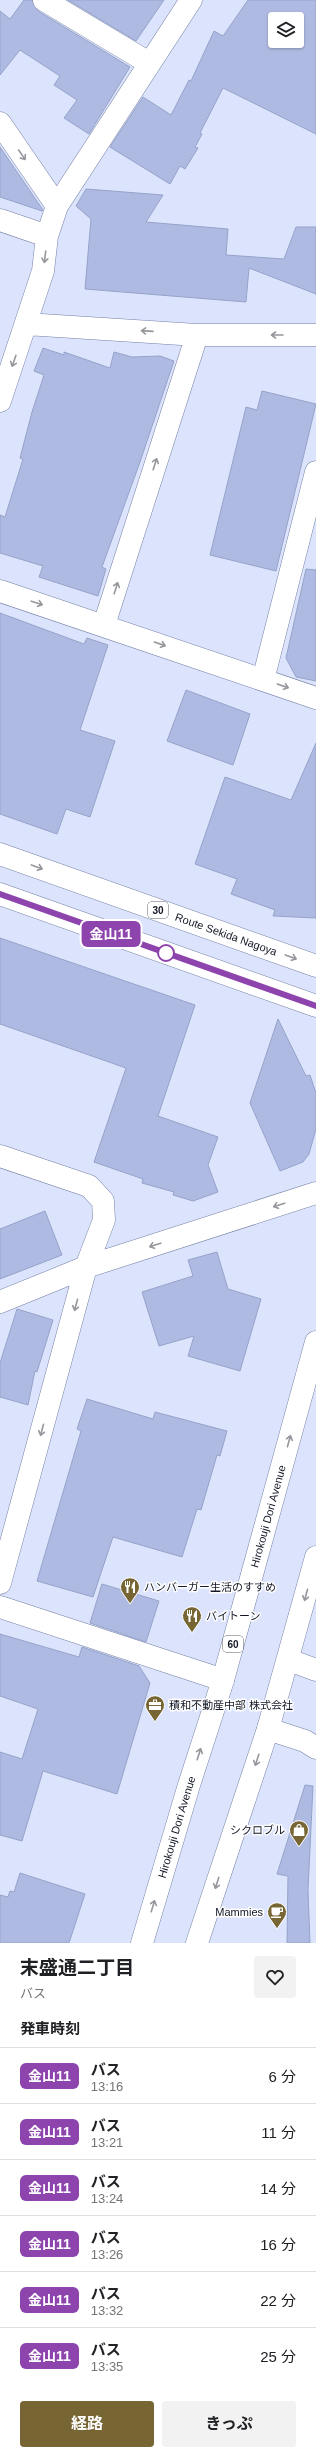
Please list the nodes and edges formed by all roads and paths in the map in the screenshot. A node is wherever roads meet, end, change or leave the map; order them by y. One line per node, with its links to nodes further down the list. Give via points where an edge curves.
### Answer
1 (44, 0): 3 (street)
2 (188, 1): 3 (street)
3 (149, 63): 5 (street)
4 (0, 123): 5 (street, one-way to 5)
5 (57, 206): 7 (street)
6 (0, 220): 7 (street)
7 (47, 236): 8 (street, one-way to 8, via 43,271)
8 (26, 324): 9 (street, one-way to 8); 11 (street, one-way to 11)
9 (197, 334): 10 (street, one-way to 9); 14 (street, one-way to 9)
10 (316, 335)
11 (0, 401)
12 (316, 472): 15 (street)
13 (0, 591): 14 (street, one-way to 14)
14 (104, 625): 15 (street, one-way to 15)
15 (263, 680): 16 (street, one-way to 16)
16 (316, 698)
17 (0, 854): 19 (street, Route Sekida Nagoya / 30, one-way to 19)
18 (0, 894): 20 (street)
19 (316, 966)
20 (316, 1006)
21 (0, 1156): 23 (street, via 89,1186 103,1201 104,1220)
22 (316, 1193): 23 (street, one-way to 23)
23 (86, 1267): 24 (street); 27 (street, one-way to 27)
24 (0, 1302)
25 (316, 1342): 31 (street, Hirokouji Dori Avenue / 60, one-way to 25)
26 (316, 1557): 29 (street, one-way to 29)
27 (0, 1583)
28 (0, 1607): 31 (street)
29 (289, 1660): 30 (street); 32 (street)
30 (316, 1670)
31 (223, 1680): 34 (street, Hirokouji Dori Avenue / 60, one-way to 31)
32 (268, 1729): 33 (street, via 305,1741); 35 (street, one-way to 35)
33 (316, 1748)
34 (142, 1943)
35 (197, 1943)

